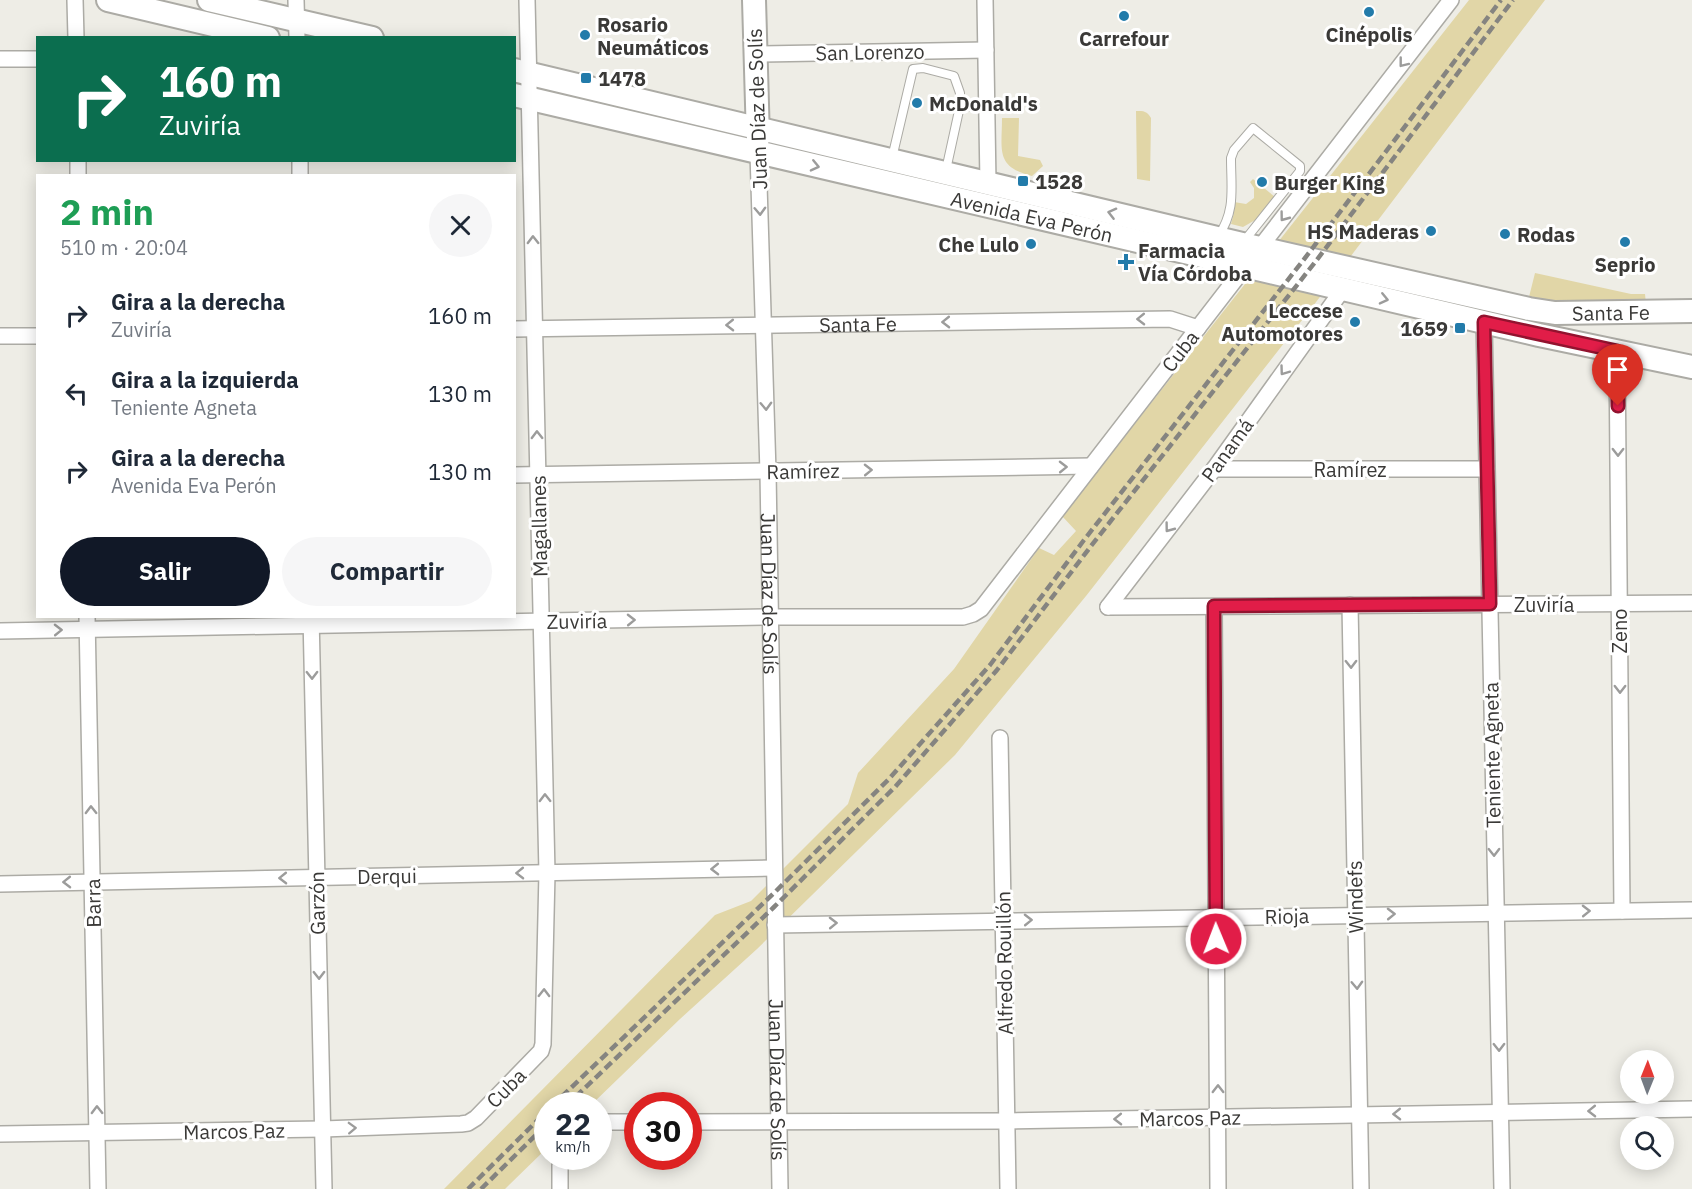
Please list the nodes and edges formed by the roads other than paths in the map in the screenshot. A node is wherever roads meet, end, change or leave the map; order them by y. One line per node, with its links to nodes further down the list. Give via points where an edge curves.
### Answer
1 (75, 0): 9 (street)
2 (108, 0): 10 (main road)
3 (209, 0): 8 (main road)
4 (527, 0): 16 (street, Magallanes)
5 (754, 0): 13 (main road, Juan Díaz de Solís)
6 (985, 0): 12 (street)
7 (1451, 0): 26 (street, Cuba, one-way to 26)
8 (297, 19): 11 (main road)
9 (75, 36)
10 (260, 36)
11 (364, 36)
12 (986, 50): 13 (street, San Lorenzo); 19 (street)
13 (755, 54): 20 (main road, Juan Díaz de Solís)
14 (0, 59): 15 (street)
15 (36, 59)
16 (522, 71): 17 (street, Magallanes); 20 (main road, Avenida Eva Perón)
17 (522, 97): 21 (main road, Avenida Eva Perón); 34 (street, Magallanes, one-way to 17)
18 (960, 106): 19 (lane); 22 (lane, via 954,75 913,69); 23 (lane)
19 (987, 108): 24 (street)
20 (758, 127): 21 (main road, Juan Díaz de Solís); 22 (main road, Avenida Eva Perón)
21 (758, 153): 27 (main road, Avenida Eva Perón, one-way to 27); 32 (street, Juan Díaz de Solís, one-way to 32)
22 (891, 160): 23 (main road, Avenida Eva Perón)
23 (946, 173): 24 (main road, Avenida Eva Perón)
24 (988, 183): 25 (main road, Avenida Eva Perón, one-way to 24)
25 (1217, 238): 26 (main road, Avenida Eva Perón); 26 (lane, via 1231,213 1231,158 1253,128 1300,166 1300,171)
26 (1251, 246): 27 (street, Cuba); 29 (main road, Avenida Eva Perón)
27 (1245, 267): 28 (main road, Avenida Eva Perón); 35 (street, Cuba)
28 (1343, 289): 31 (main road, Avenida Eva Perón, one-way to 31); 41 (street, Panamá, one-way to 41)
29 (1529, 309): 30 (main road, Santa Fe, via 1555,313)
30 (1692, 311)
31 (1484, 322): 38 (main road, Avenida Eva Perón); 42 (street, Teniente Agneta)
32 (764, 325): 34 (street, Santa Fe, one-way to 34); 35 (street, Santa Fe, one-way to 32, via 1170,319); 43 (street, Juan Díaz de Solís, one-way to 43)
33 (516, 328): 34 (street, Santa Fe)
34 (535, 328): 44 (street, Magallanes, one-way to 34)
35 (1198, 328): 40 (street, Cuba)
36 (0, 336): 37 (street)
37 (36, 336)
38 (1617, 351): 39 (main road, Avenida Eva Perón); 46 (street, Zeno, one-way to 46)
39 (1692, 367)
40 (1090, 466): 43 (street, Ramírez, one-way to 40); 52 (street, Cuba)
41 (1214, 469): 42 (street, Ramírez); 51 (street, Panamá, one-way to 51)
42 (1487, 469): 48 (street, Teniente Agneta)
43 (768, 472): 44 (street, Ramírez); 53 (street, Juan Díaz de Solís)
44 (538, 475): 45 (street, Ramírez); 55 (street, Magallanes)
45 (516, 476)
46 (1619, 603): 47 (street, Zuviría); 48 (street, Zuviría); 65 (street, Zeno, one-way to 65)
47 (1692, 603)
48 (1490, 604): 49 (street, Zuviría); 66 (street, Teniente Agneta, one-way to 66)
49 (1350, 605): 50 (street, Zuviría); 67 (street, Windefs, one-way to 67)
50 (1214, 606): 51 (street, Zuviría); 68 (street)
51 (1108, 607)
52 (974, 614): 53 (street, Zuviría)
53 (769, 618): 55 (street, Zuviría, one-way to 53); 59 (street, Juan Díaz de Solís)
54 (311, 621): 55 (street, Zuviría); 56 (street, Zuviría); 61 (street, Garzón, one-way to 61)
55 (542, 621): 60 (street, Magallanes, one-way to 55)
56 (87, 623): 57 (street, Zuviría, one-way to 56); 62 (street, Barra, one-way to 56)
57 (0, 631)
58 (1000, 738): 69 (street, Alfredo Rouillón)
59 (774, 868): 60 (street, Derqui, one-way to 60); 70 (street, Juan Díaz de Solís)
60 (547, 873): 61 (street, Derqui, one-way to 61); 71 (street, Magallanes, one-way to 60)
61 (317, 878): 62 (street, Derqui, one-way to 62); 80 (street, Garzón, one-way to 80)
62 (93, 882): 63 (street, Derqui, one-way to 63); 81 (street, Barra, one-way to 62)
63 (0, 884)
64 (1692, 910): 65 (street, Rioja)
65 (1622, 911): 66 (street, Rioja, one-way to 65)
66 (1496, 912): 67 (street, Rioja, one-way to 66); 73 (street, Teniente Agneta, one-way to 73)
67 (1355, 915): 68 (street, Rioja); 74 (street, Windefs, one-way to 74)
68 (1216, 917): 69 (street, Rioja, one-way to 68); 75 (street, one-way to 68)
69 (1002, 920): 70 (street, Rioja, one-way to 69); 77 (street, Alfredo Rouillón)
70 (775, 925): 76 (street, Juan Díaz de Solís)
71 (541, 1052): 79 (street, Cuba)
72 (1692, 1109): 73 (street, Marcos Paz, one-way to 73)
73 (1501, 1112): 74 (street, Marcos Paz, one-way to 74); 91 (street, Teniente Agneta)
74 (1360, 1115): 75 (street, Marcos Paz); 90 (street, Windefs)
75 (1218, 1117): 77 (street, Marcos Paz, one-way to 77); 89 (street)
76 (779, 1121): 77 (street, Marcos Paz); 78 (street, Marcos Paz); 87 (street, Juan Díaz de Solís)
77 (1008, 1121): 88 (street, Alfredo Rouillón)
78 (702, 1122)
79 (468, 1123): 80 (street, Marcos Paz, one-way to 79)
80 (323, 1129): 81 (street, Marcos Paz); 85 (street, Garzón)
81 (97, 1132): 82 (street, Marcos Paz); 84 (street, Barra)
82 (0, 1134)
83 (560, 1170): 86 (street)
84 (98, 1189)
85 (324, 1189)
86 (560, 1189)
87 (780, 1189)
88 (1008, 1189)
89 (1218, 1189)
90 (1361, 1189)
91 (1502, 1189)

